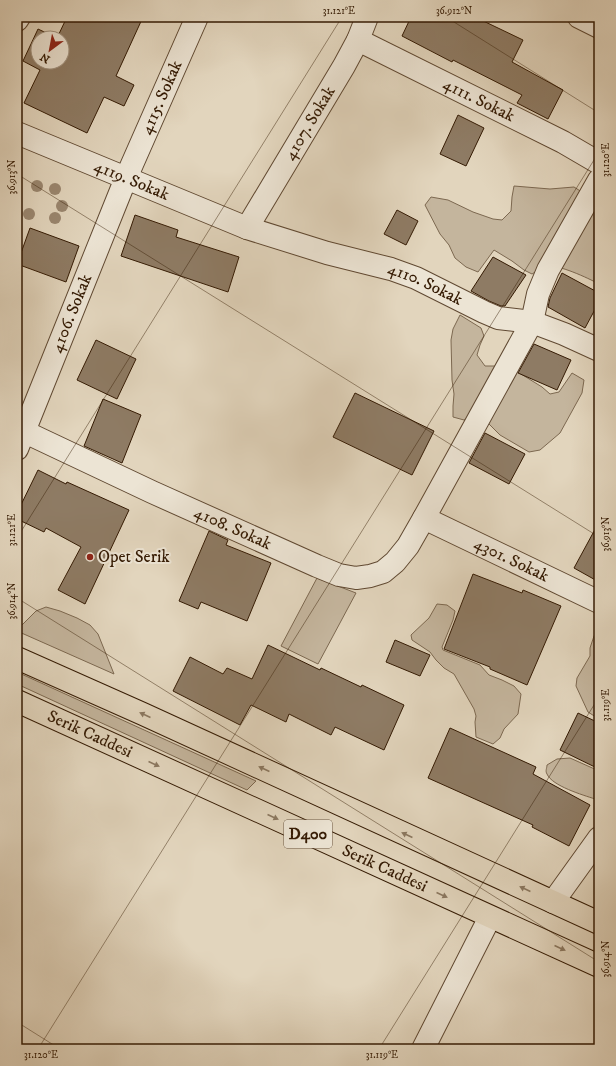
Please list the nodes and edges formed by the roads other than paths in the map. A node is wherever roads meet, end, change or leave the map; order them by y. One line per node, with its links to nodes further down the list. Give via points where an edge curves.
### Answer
1 (18, 17): 5 (street)
2 (197, 17): 10 (street, 4115. Sokak)
3 (367, 17): 7 (street, 4107. Sokak)
4 (579, 17): 6 (street)
5 (17, 20)
6 (599, 27)
7 (358, 40): 9 (street, 4111. Sokak, via 564,142); 12 (street, 4107. Sokak)
8 (17, 133): 10 (street, 4119. Sokak)
9 (599, 162)
10 (126, 178): 12 (street, 4119. Sokak); 15 (street, 4106. Sokak)
11 (599, 180): 13 (street, 4108. Sokak, via 548,270 538,294)
12 (247, 228): 13 (street, 4110. Sokak, via 327,253 391,269 416,278 498,318)
13 (532, 322): 14 (street, 4110. Sokak); 16 (street, 4108. Sokak)
14 (599, 350)
15 (21, 441): 16 (street, 4108. Sokak, via 152,492 339,575 356,578 383,572 408,546)
16 (424, 518): 17 (street, 4301. Sokak)
17 (599, 602)
18 (17, 658): 21 (highway, D400, one-way to 18)
19 (17, 701): 22 (highway, Serik Caddesi / D400, one-way to 22)
20 (599, 838): 21 (street)
21 (553, 902): 23 (highway, D400)
22 (490, 916): 24 (highway, Serik Caddesi / D400, one-way to 24); 25 (street)
23 (599, 923)
24 (599, 966)
25 (423, 1049)

